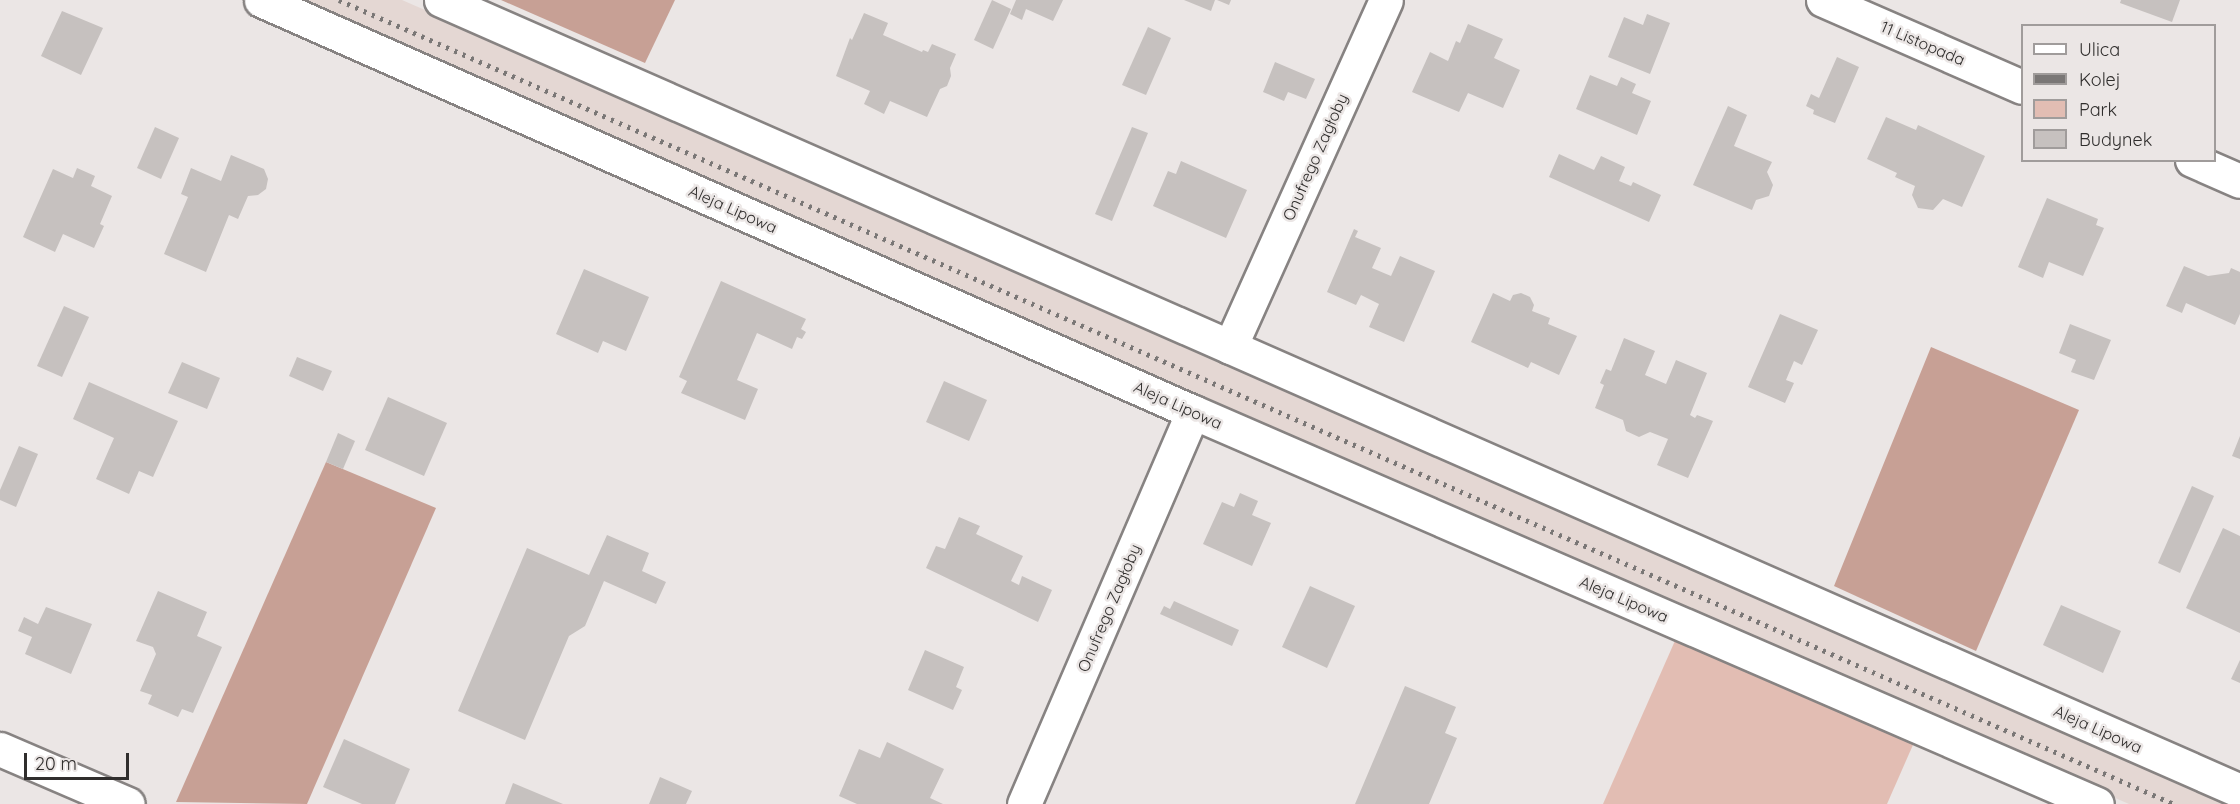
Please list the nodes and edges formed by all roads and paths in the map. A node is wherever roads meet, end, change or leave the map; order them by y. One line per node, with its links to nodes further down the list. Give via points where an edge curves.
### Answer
1 (261, 0): 9 (street, Aleja Lipowa)
2 (441, 0): 8 (street, Aleja Lipowa)
3 (1386, 0): 8 (street, Onufrego Zagłoby)
4 (1823, 0): 5 (street, 11 Listopada)
5 (2021, 87)
6 (2197, 162): 7 (street)
7 (2240, 181)
8 (1230, 347): 11 (street, Aleja Lipowa)
9 (1193, 412): 13 (street, Onufrego Zagłoby); 14 (street, Aleja Lipowa)
10 (0, 749): 12 (street)
11 (2240, 791)
12 (128, 804)
13 (1024, 804)
14 (2097, 804)

